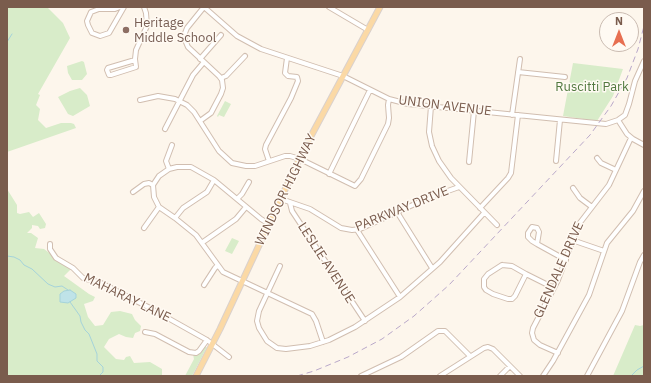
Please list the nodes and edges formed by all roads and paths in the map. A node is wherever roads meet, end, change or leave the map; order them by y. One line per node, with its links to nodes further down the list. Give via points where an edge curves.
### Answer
1 (120, 7): 7 (street)
2 (124, 7): 8 (street)
3 (144, 7): 14 (street, via 147,26 136,50)
4 (204, 7): 12 (street, UNION AVENUE, via 237,36); 15 (street, via 187,28 184,37 188,48)
5 (329, 7): 9 (street)
6 (380, 7): 9 (main road, WINDSOR HIGHWAY)
7 (112, 9): 8 (street); 8 (street, via 91,12 87,21 89,29 96,35 106,34 111,31)
8 (118, 18)
9 (368, 30): 18 (main road, WINDSOR HIGHWAY)
10 (221, 35): 15 (street)
11 (246, 56): 20 (street)
12 (287, 58): 18 (street, UNION AVENUE); 38 (street, via 285,73 297,77 298,81 266,145)
13 (520, 59): 17 (street)
14 (135, 60): 14 (street, via 135,68 111,75 107,70)
15 (202, 61): 20 (street); 24 (street)
16 (644, 61): 30 (street, via 635,81 628,109)
17 (518, 72): 19 (street); 27 (street)
18 (343, 76): 21 (street, UNION AVENUE); 37 (main road, WINDSOR HIGHWAY)
19 (565, 77)
20 (221, 78): 31 (street, via 222,94 211,113)
21 (370, 90): 22 (street, UNION AVENUE); 43 (street)
22 (389, 99): 25 (street, UNION AVENUE); 43 (street, via 388,124 357,185)
23 (140, 100): 24 (street, via 158,96)
24 (180, 101): 31 (street, via 190,107); 32 (street)
25 (431, 106): 26 (street, UNION AVENUE); 47 (street, via 429,132 432,146 444,169)
26 (474, 111): 27 (street, UNION AVENUE); 40 (street)
27 (512, 115): 28 (street, UNION AVENUE)
28 (518, 115): 29 (street, UNION AVENUE); 57 (street, via 511,173)
29 (560, 120): 30 (street, UNION AVENUE, via 605,124); 39 (street)
30 (618, 120): 33 (street)
31 (200, 121): 38 (street, via 219,151 232,163 255,166)
32 (165, 129)
33 (631, 138): 35 (street); 42 (street, GLENDALE DRIVE)
34 (172, 145): 41 (street, via 166,161)
35 (644, 145)
36 (597, 158): 42 (street, via 601,163)
37 (300, 159): 38 (street, via 288,156); 43 (street); 52 (main road, WINDSOR HIGHWAY)
38 (269, 161)
39 (556, 161)
40 (469, 162)
41 (168, 169): 44 (street, via 191,166); 46 (street)
42 (616, 170): 56 (street, GLENDALE DRIVE)
43 (329, 174)
44 (214, 180): 51 (street); 60 (street, via 207,192 183,208)
45 (249, 182): 51 (street)
46 (153, 185): 50 (street, via 144,184); 54 (street, via 154,197)
47 (459, 187): 57 (street); 58 (street, PARKWAY DRIVE)
48 (573, 188): 56 (street, via 580,198)
49 (644, 191): 69 (street)
50 (133, 192)
51 (237, 199): 55 (street)
52 (281, 199): 53 (street, PARKWAY DRIVE); 61 (main road, WINDSOR HIGHWAY)
53 (290, 203): 64 (street, PARKWAY DRIVE, via 310,209 341,228); 81 (street, LESLIE AVENUE, via 292,211)
54 (159, 207): 60 (street); 63 (street)
55 (246, 207): 61 (street); 66 (street, via 236,219)
56 (592, 207): 65 (street, GLENDALE DRIVE, via 579,224)
57 (480, 208): 59 (street)
58 (397, 212): 64 (street, PARKWAY DRIVE); 74 (street)
59 (484, 213): 62 (street); 74 (street)
60 (176, 218): 66 (street)
61 (269, 224): 76 (main road, WINDSOR HIGHWAY)
62 (497, 225)
63 (144, 228)
64 (357, 230): 80 (street)
65 (572, 240): 69 (street); 71 (street, GLENDALE DRIVE)
66 (202, 242): 72 (street)
67 (50, 244): 83 (street, MAHARAY LANE, via 56,258 73,268 83,278 107,286)
68 (538, 244): 71 (street)
69 (604, 251): 86 (street, via 589,295)
70 (644, 255): 96 (street, via 622,311)
71 (566, 260): 78 (street, GLENDALE DRIVE)
72 (218, 266): 76 (street, via 223,272); 77 (street)
73 (280, 266): 79 (street)
74 (432, 268): 80 (street)
75 (526, 274): 75 (street, via 512,266 502,265 488,274 484,280 484,287 493,294 512,299); 78 (street)
76 (242, 281): 79 (street); 85 (main road, WINDSOR HIGHWAY)
77 (204, 284)
78 (554, 288): 86 (street, GLENDALE DRIVE, via 532,333 534,340)
79 (267, 293): 84 (street, via 312,314); 84 (street, via 257,321 270,344 276,348 286,349)
80 (400, 297): 81 (street)
81 (365, 321): 84 (street)
82 (145, 332): 83 (street, via 196,353)
83 (208, 340): 85 (street, MAHARAY LANE)
84 (323, 342)
85 (213, 343): 88 (street, MAHARAY LANE); 90 (main road, WINDSOR HIGHWAY)
86 (558, 353): 95 (street)
87 (470, 356): 89 (street, via 488,347); 91 (street, via 445,331 438,331 401,357); 92 (street)
88 (229, 357)
89 (509, 365): 93 (street); 94 (street)
90 (196, 376)
91 (361, 376)
92 (440, 376)
93 (500, 376)
94 (520, 376)
95 (543, 376)
96 (587, 376)

